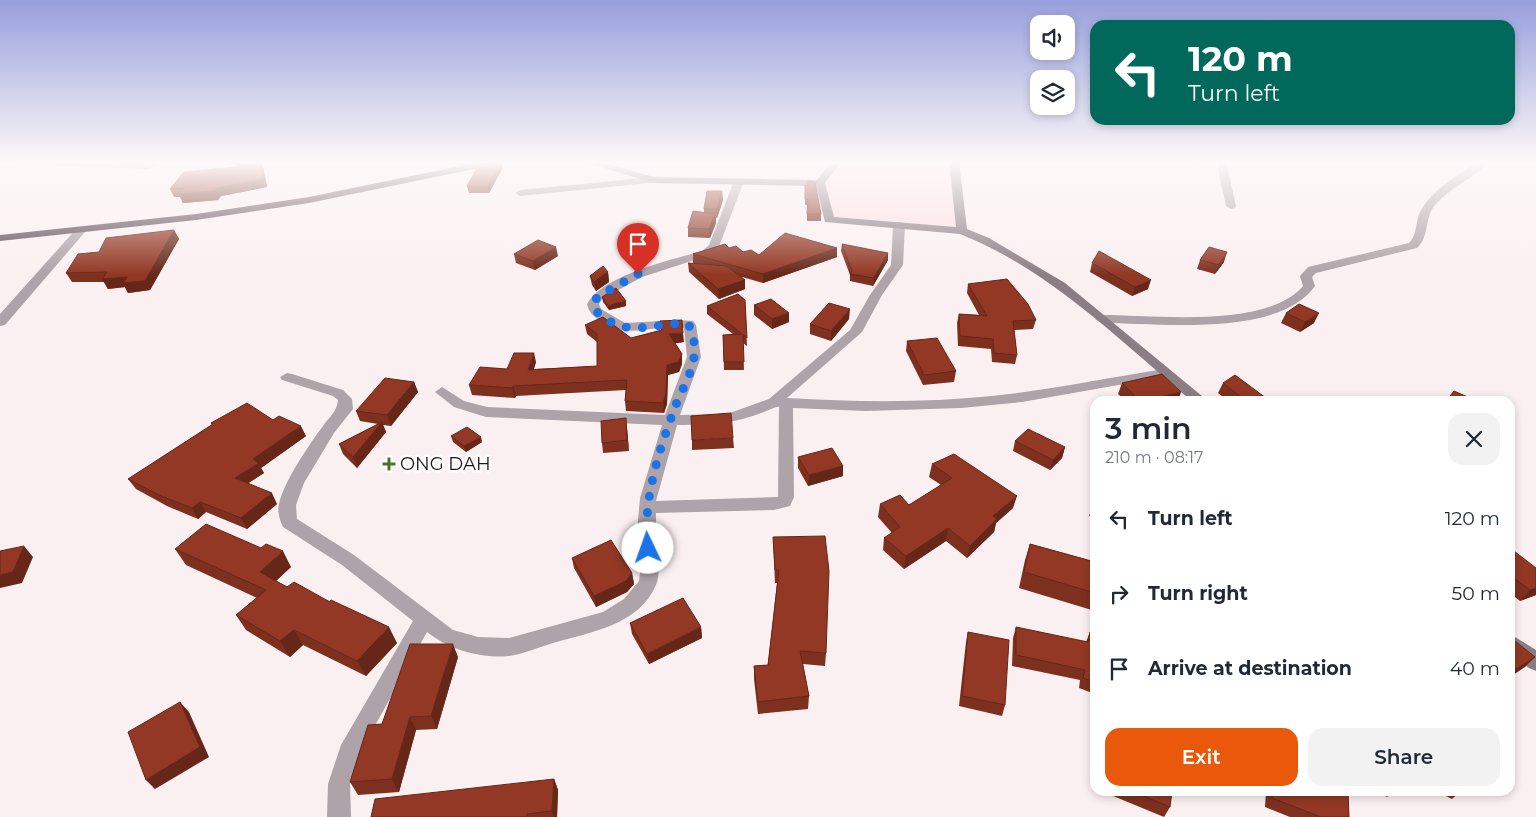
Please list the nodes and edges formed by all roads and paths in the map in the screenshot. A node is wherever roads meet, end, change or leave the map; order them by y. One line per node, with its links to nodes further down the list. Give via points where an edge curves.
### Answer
1 (313, 199): 9 (highway)
2 (732, 199): 19 (street, via 714,246 706,253 638,274 597,297 594,304 595,311 615,324 632,328 678,322 691,328 694,357)
3 (824, 199): 8 (street, via 829,220)
4 (958, 199): 10 (street)
5 (1229, 199): 7 (street)
6 (1436, 199): 12 (street, via 1426,211 1421,226 1422,236 1417,243 1312,270 1306,276 1309,286 1305,293 1294,301 1250,318)
7 (1231, 206)
8 (899, 226): 10 (street); 18 (street, via 897,265 855,332)
9 (81, 230): 11 (highway); 13 (street)
10 (962, 230): 12 (street, via 1042,272)
11 (0, 238)
12 (1102, 319): 14 (street)
13 (0, 322)
14 (1164, 373): 17 (street); 18 (street, via 1020,397 923,404 839,406)
15 (287, 377): 21 (street, via 338,393 345,404 345,409 328,430 296,483 287,505 289,522 348,560)
16 (442, 392): 19 (street, via 459,404 486,412)
17 (1194, 396)
18 (780, 403): 19 (street, via 727,419); 20 (street, via 784,502)
19 (671, 420): 20 (street)
20 (647, 508): 21 (street, via 648,583 630,605 608,619 509,647 478,646 447,638)
21 (424, 619): 24 (street, via 352,745 339,784)
22 (1515, 646): 23 (street)
23 (1535, 661)
24 (339, 817)

